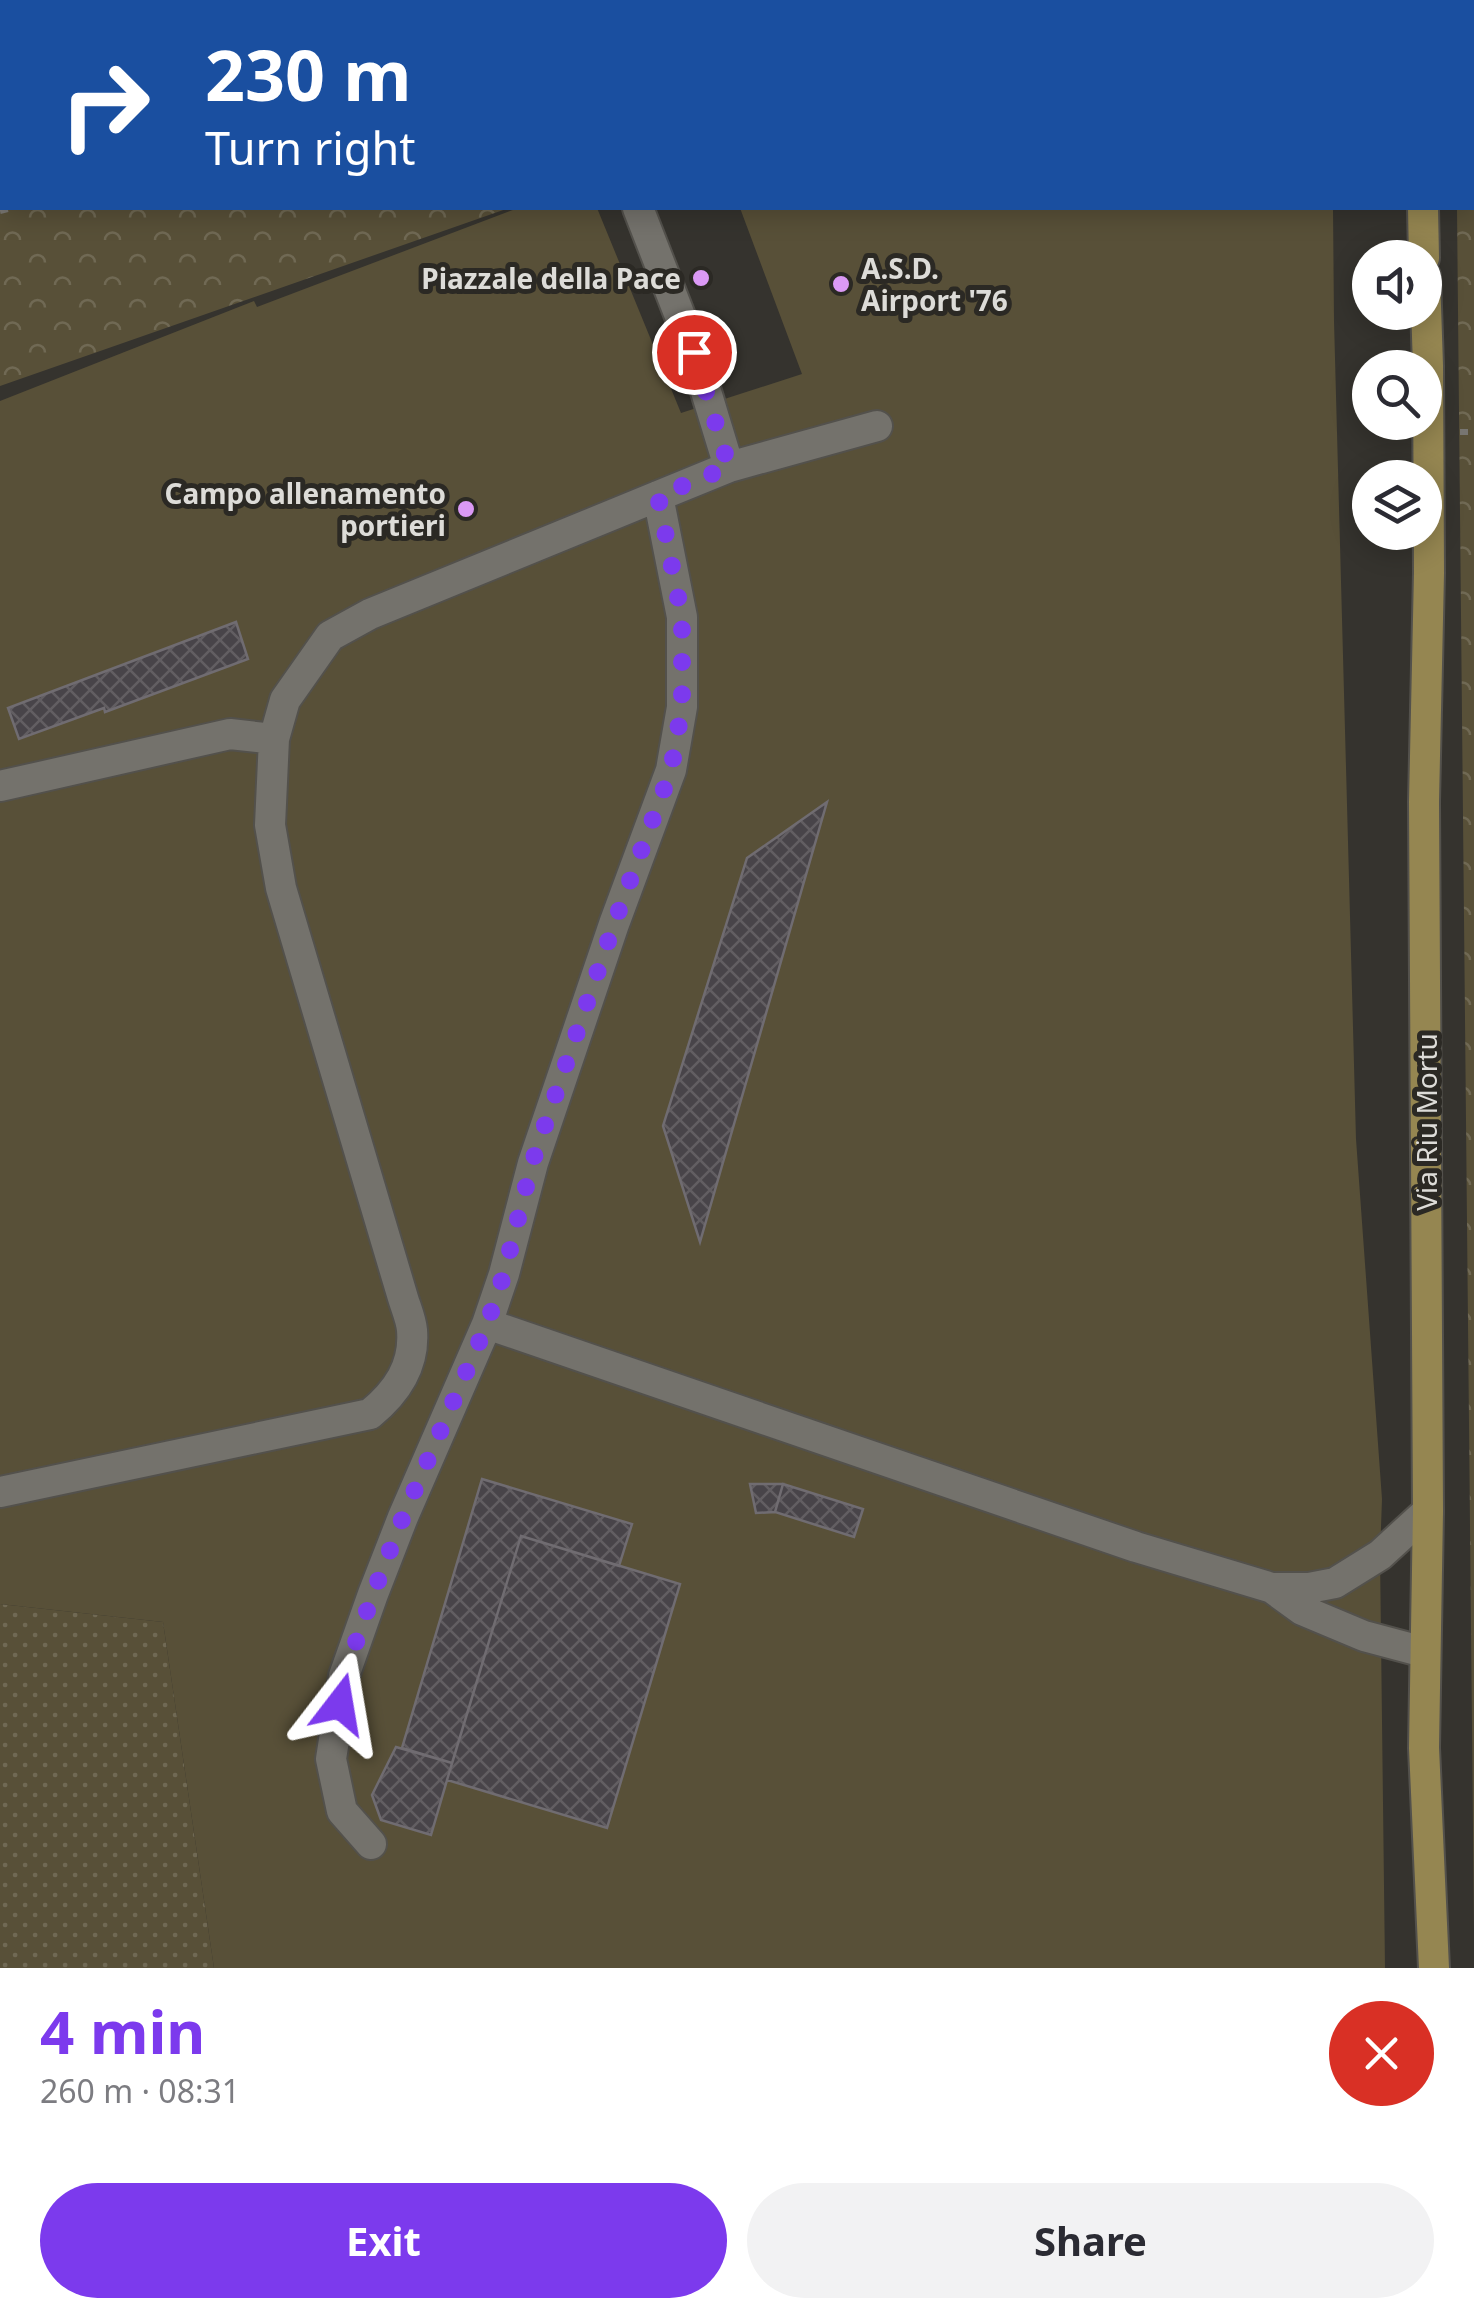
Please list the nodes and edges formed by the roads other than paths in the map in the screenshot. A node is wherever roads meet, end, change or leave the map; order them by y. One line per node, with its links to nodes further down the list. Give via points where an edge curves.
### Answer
1 (639, 210): 6 (lane, via 694,352)
2 (1423, 210): 3 (main road)
3 (1424, 240)
4 (1426, 330): 12 (main road, Via Riu Mortu)
5 (877, 426): 6 (lane)
6 (729, 467): 7 (lane)
7 (658, 496): 8 (lane, via 330,636 285,700); 10 (lane, via 682,617 682,707 671,770 532,1163)
8 (274, 740): 9 (lane, via 230,734); 11 (lane, via 270,825 281,888 404,1298 412,1331 408,1367 392,1396 370,1414)
9 (0, 786)
10 (487, 1324): 13 (lane); 15 (lane, via 403,1517 344,1676 331,1760 342,1811)
11 (0, 1492)
12 (1428, 1511): 13 (lane, via 1380,1555 1335,1583); 14 (main road, Via Riu Mortu)
13 (1272, 1588): 14 (lane, via 1302,1610)
14 (1424, 1652): 16 (main road, Via Riu Mortu)
15 (371, 1844)
16 (1434, 1968)

